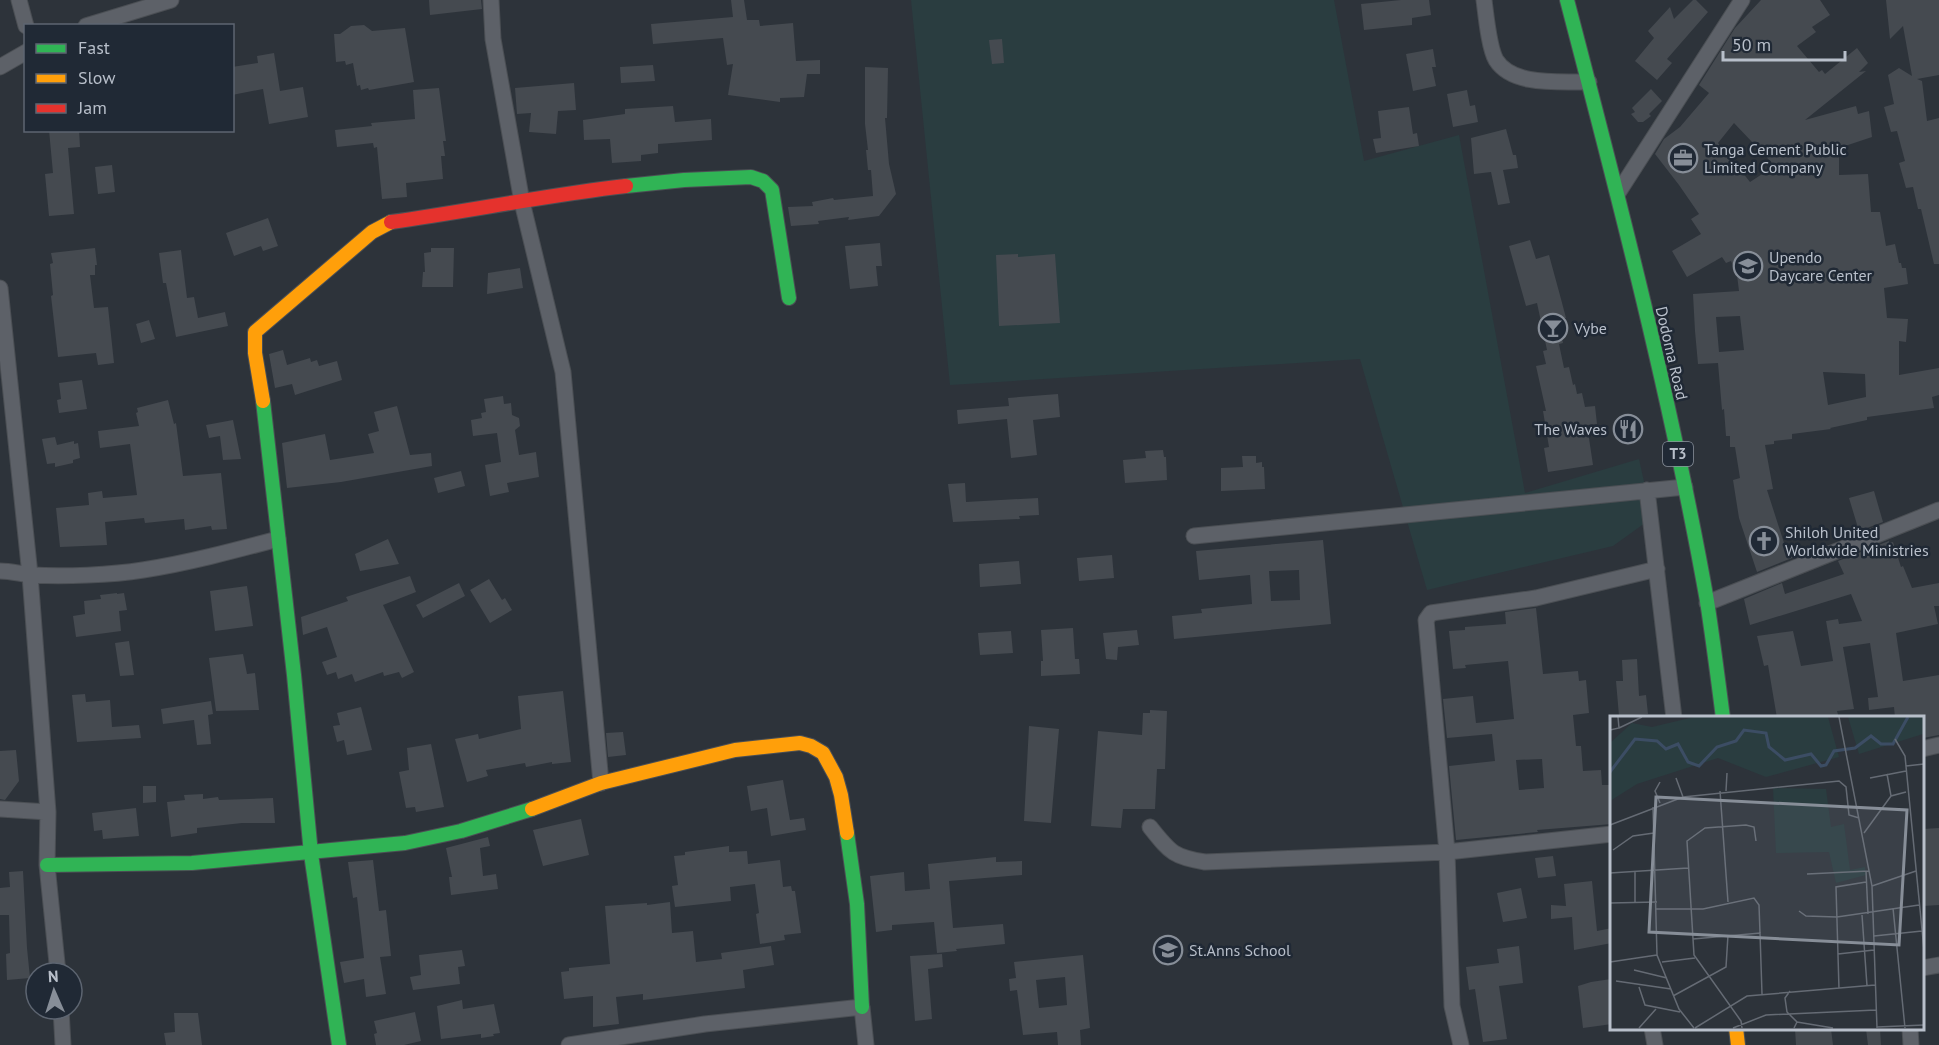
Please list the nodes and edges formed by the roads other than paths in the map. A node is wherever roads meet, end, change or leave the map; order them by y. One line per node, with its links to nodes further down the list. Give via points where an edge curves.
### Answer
1 (19, 0): 7 (street)
2 (171, 0): 8 (street)
3 (492, 0): 13 (street, via 493,39)
4 (1484, 0): 11 (street, via 1496,59 1516,78)
5 (1567, 0): 11 (main road, Dodoma Road / T3)
6 (1742, 0): 12 (street)
7 (25, 24)
8 (93, 24)
9 (24, 53): 10 (street)
10 (0, 67)
11 (1588, 82): 12 (main road, Dodoma Road / T3)
12 (1618, 193): 16 (main road, Dodoma Road / T3)
13 (522, 202): 15 (main road, via 672,181 751,177 772,190); 20 (main road, via 389,222 372,232 255,332); 29 (street, via 563,372)
14 (0, 288): 23 (street)
15 (789, 298)
16 (1685, 487): 17 (street); 24 (main road, Dodoma Road / T3)
17 (1647, 490): 19 (street); 21 (street)
18 (1939, 510): 24 (street)
19 (1194, 537)
20 (278, 539): 23 (street, via 141,570); 35 (main road)
21 (1657, 569): 25 (street); 34 (street, via 1536,598 1431,613 1426,620)
22 (0, 570): 23 (street)
23 (30, 575): 31 (street)
24 (1707, 603): 26 (main road, Dodoma Road / T3)
25 (1674, 716)
26 (1723, 716)
27 (1939, 745): 28 (street)
28 (1924, 749)
29 (601, 783): 35 (main road, via 461,831 405,843); 40 (main road, via 735,750 800,743 823,753 836,777 847,826 857,904)
30 (0, 809): 31 (street)
31 (48, 812): 36 (street)
32 (1150, 827): 34 (street, via 1169,851 1184,859 1205,861)
33 (1610, 834): 34 (street)
34 (1447, 852): 50 (street, via 1452,1006)
35 (310, 854): 36 (main road, via 192,863); 47 (main road)
36 (47, 865): 37 (street)
37 (57, 961)
38 (1939, 965): 39 (street)
39 (1924, 968)
40 (862, 1007): 45 (street, via 728,1021); 49 (street)
41 (62, 1021): 46 (street)
42 (1652, 1030): 51 (street)
43 (1736, 1030): 52 (main road)
44 (1910, 1030): 53 (street)
45 (614, 1041): 48 (street)
46 (63, 1045)
47 (339, 1045)
48 (569, 1045)
49 (866, 1045)
50 (1461, 1045)
51 (1654, 1045)
52 (1738, 1045)
53 (1911, 1045)

